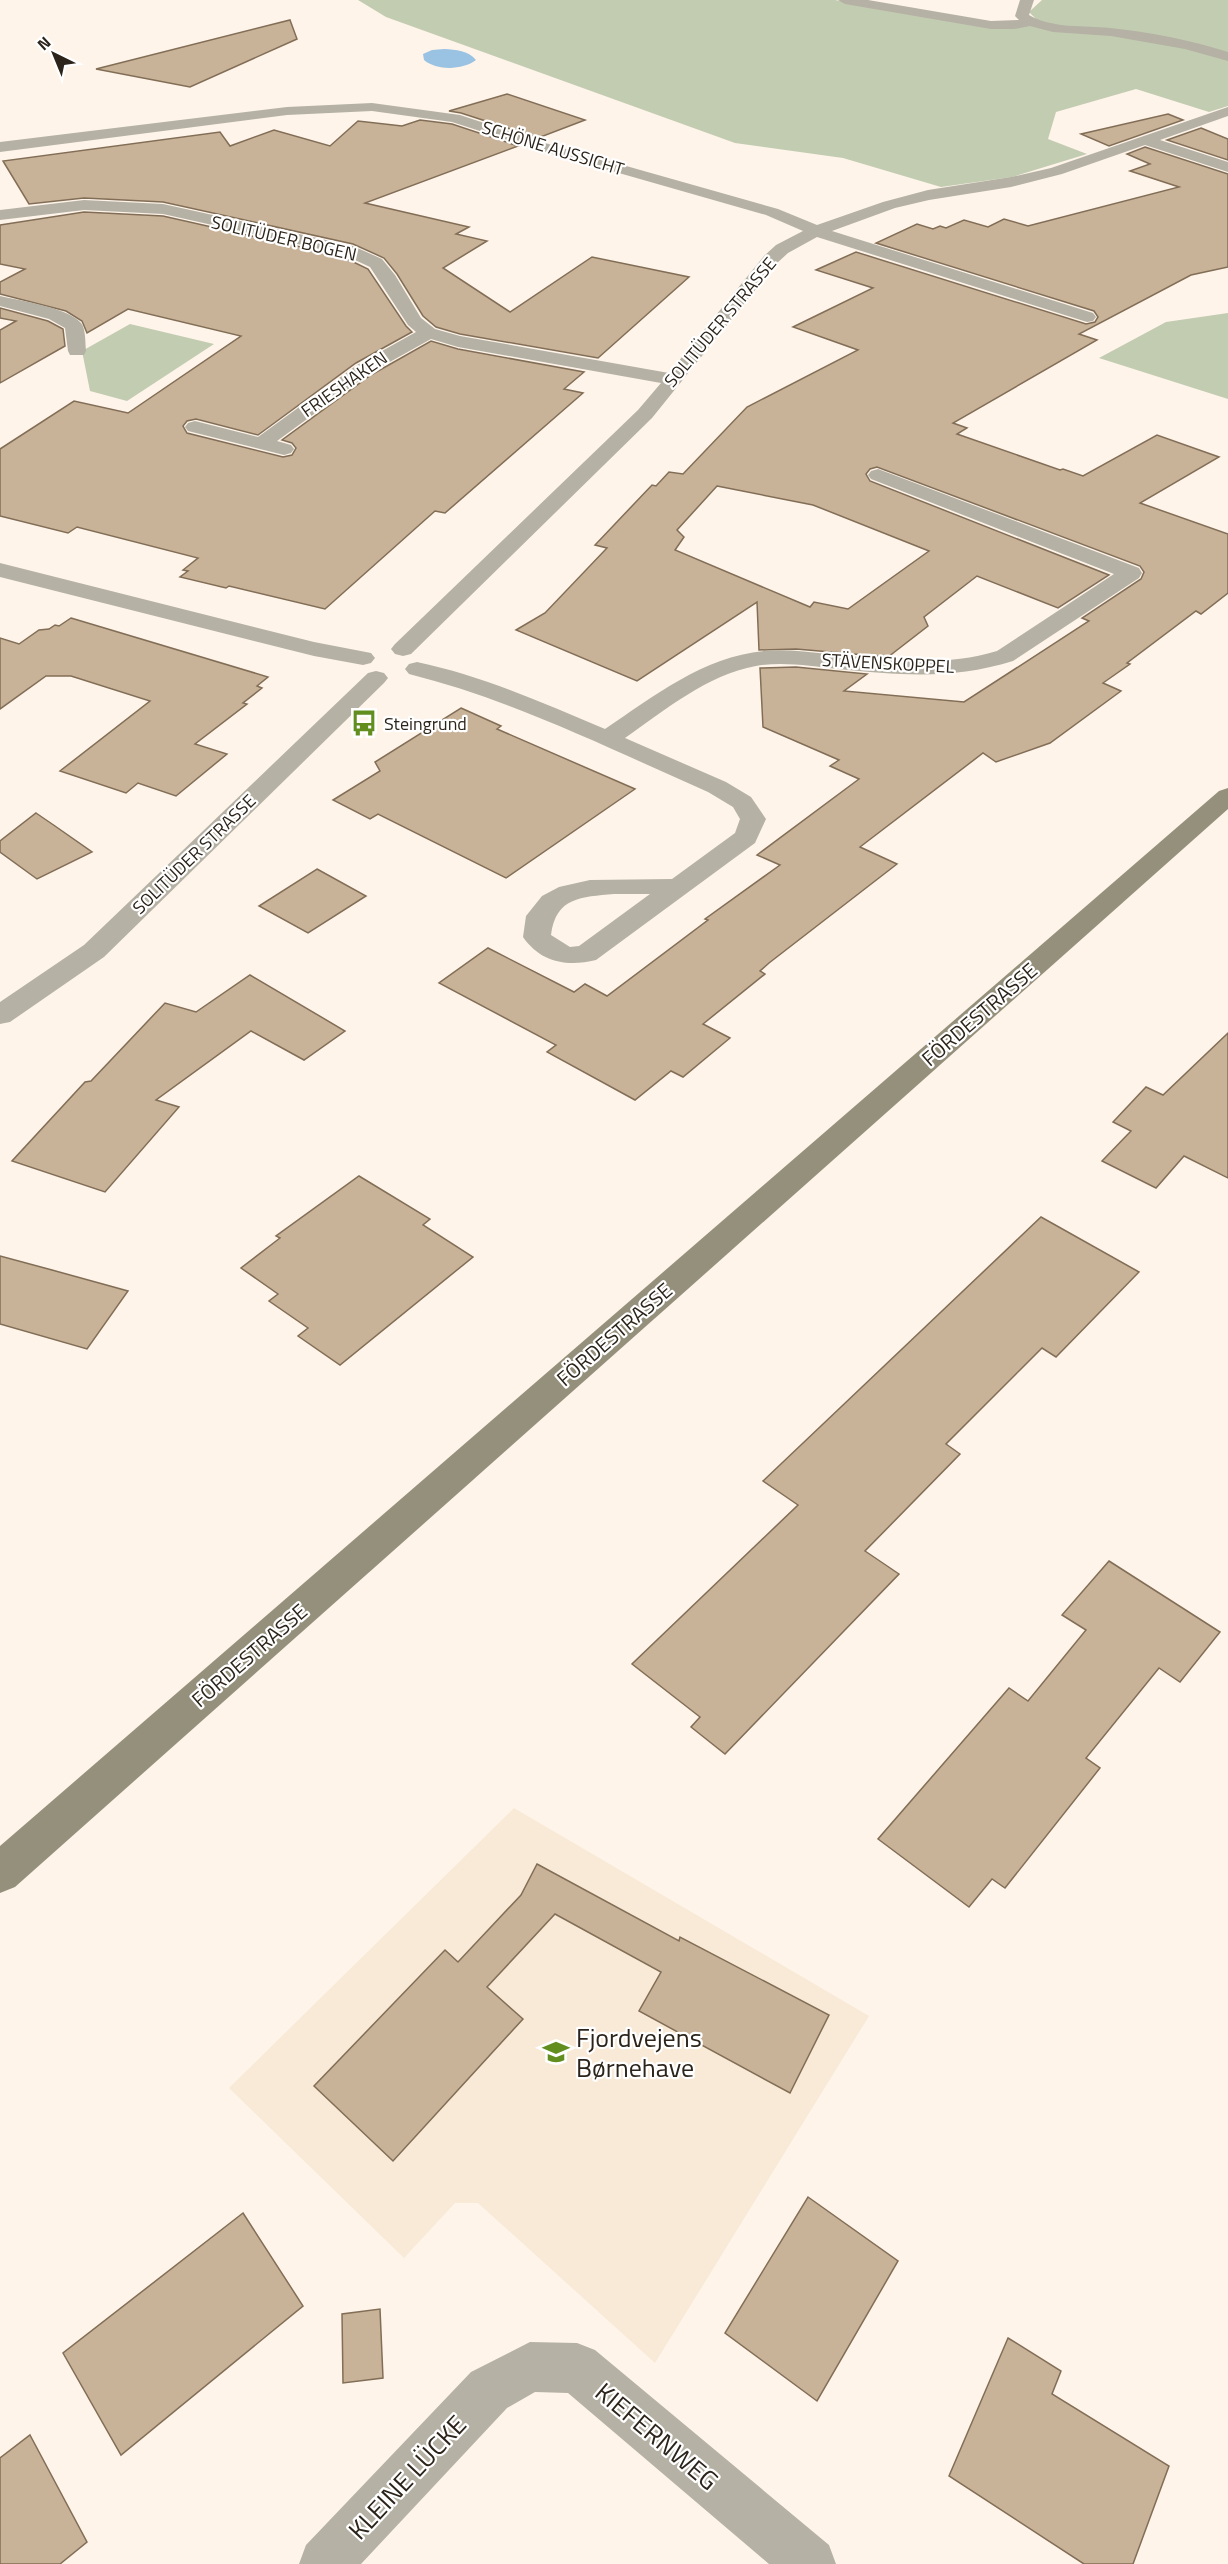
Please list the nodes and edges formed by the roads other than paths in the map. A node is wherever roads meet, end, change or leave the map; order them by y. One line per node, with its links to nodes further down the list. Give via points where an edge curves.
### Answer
1 (845, 0): 3 (street, via 991,25)
2 (1027, 0): 3 (street, via 1022,16)
3 (1029, 22): 4 (street, via 1113,32)
4 (1228, 57)
5 (1228, 111): 6 (street, SOLITÜDER STRASSE)
6 (1145, 140): 8 (street); 10 (street, SOLITÜDER STRASSE, via 1056,171 928,195)
7 (0, 147): 10 (street, SCHÖNE AUSSICHT, via 287,111 372,106 455,118 772,212)
8 (1228, 167)
9 (0, 215): 13 (street, SOLITÜDER BOGEN, via 73,206 163,209 347,250 376,263 414,321)
10 (816, 231): 12 (street, SCHÖNE AUSSICHT); 15 (street, SOLITÜDER STRASSE, via 799,238 770,260)
11 (0, 301): 14 (street, via 54,315 74,326)
12 (1087, 317)
13 (429, 333): 15 (street); 17 (street, FRIESHAKEN, via 368,365)
14 (77, 351)
15 (672, 380): 21 (street, SOLITÜDER STRASSE, via 645,414)
16 (195, 427): 17 (street)
17 (262, 443): 18 (street)
18 (285, 450)
19 (878, 475): 24 (street, STÄVENSKOPPEL, via 1131,573 1005,656 985,664 921,668 784,657 755,659 704,676)
20 (0, 570): 22 (street, via 314,649)
21 (403, 649): 22 (street, SOLITÜDER STRASSE, via 380,650); 23 (street, via 418,658)
22 (370, 668): 23 (street, via 399,678); 27 (street, SOLITÜDER STRASSE, via 94,951)
23 (417, 669): 24 (street, via 477,684)
24 (607, 739): 26 (street, via 717,787 742,802 753,819 746,837)
25 (1228, 796): 28 (main road, FÖRDESTRASSE)
26 (678, 887): 26 (street, via 586,954 567,956 537,937 536,924 543,910 564,894 586,887)
27 (0, 1015)
28 (0, 1873)
29 (489, 2390): 30 (street, KLEINE LÜCKE); 31 (street, KIEFERNWEG, via 530,2367 577,2368)
30 (325, 2564)
31 (810, 2564)

